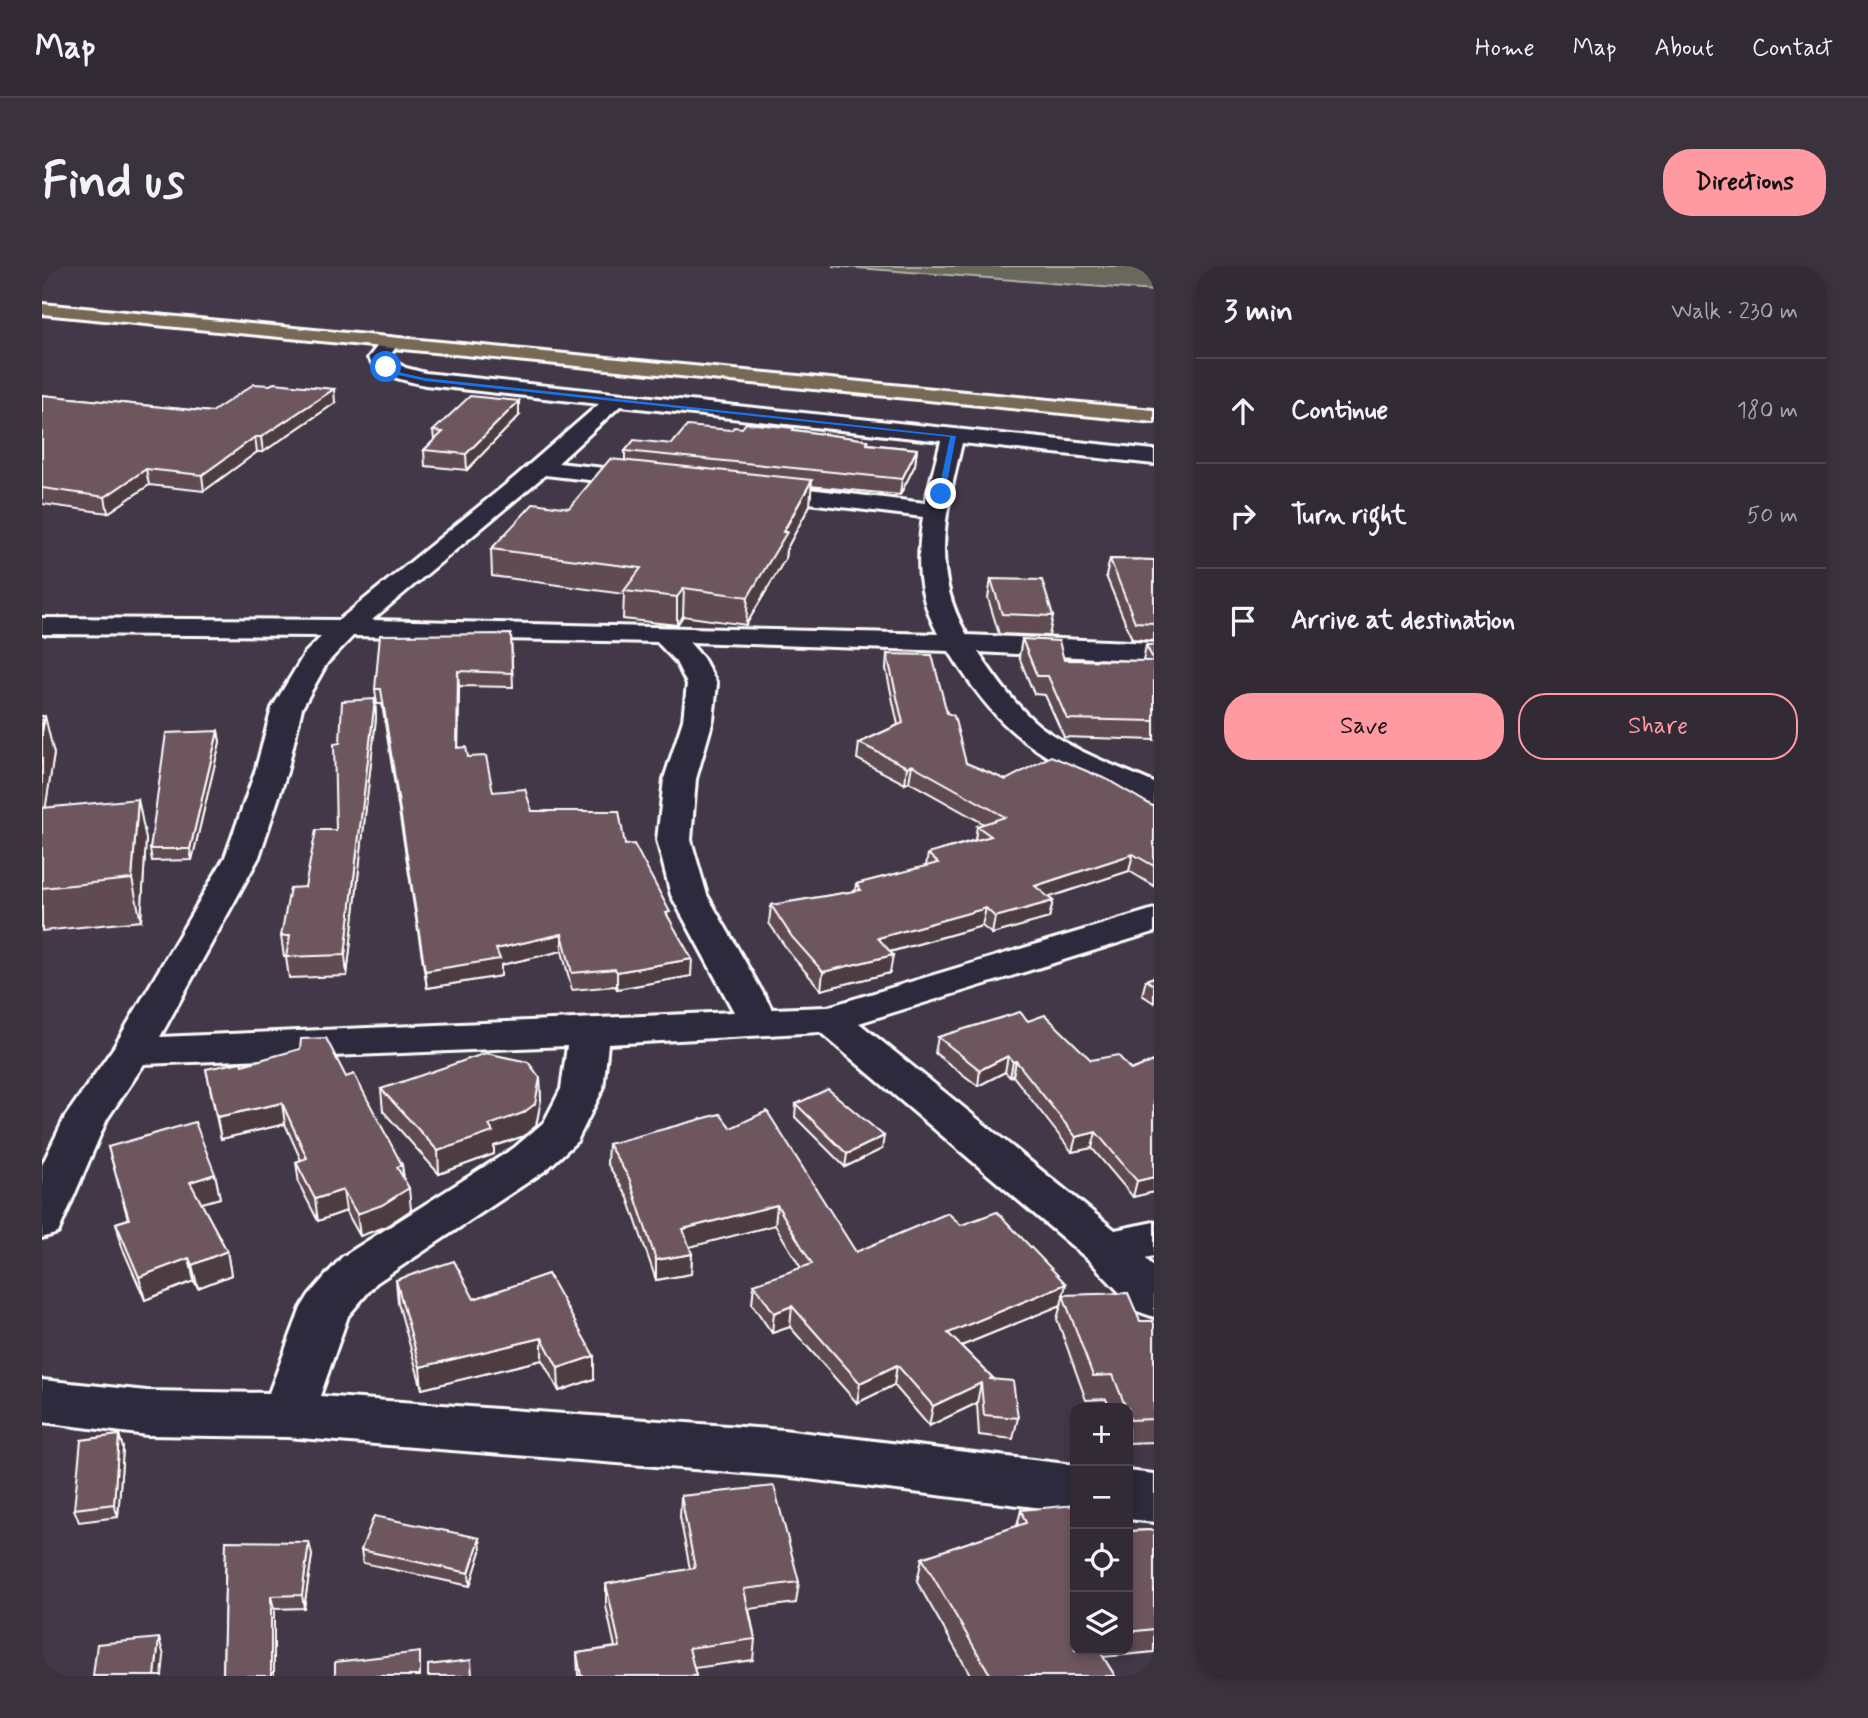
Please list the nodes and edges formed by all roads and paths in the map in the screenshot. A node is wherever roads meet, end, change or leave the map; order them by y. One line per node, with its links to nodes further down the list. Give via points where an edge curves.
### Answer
1 (42, 309): 2 (main road)
2 (390, 343): 3 (street, via 378,358 396,373); 4 (main road)
3 (616, 399): 5 (street); 7 (street)
4 (1154, 416)
5 (953, 436): 6 (street); 10 (street)
6 (1154, 457)
7 (537, 467): 8 (street); 12 (street)
8 (674, 482)
9 (738, 488): 10 (street)
10 (937, 512): 14 (street, via 931,563 936,602)
11 (42, 626): 12 (street)
12 (348, 626): 13 (street); 21 (street, via 315,659 287,708 242,857)
13 (667, 635): 14 (street); 19 (street, via 689,658 702,684 698,720 680,779 674,839 689,895)
14 (957, 642): 15 (street); 16 (street, via 1014,719 1032,734)
15 (1154, 652)
16 (1154, 795)
17 (1154, 920): 18 (street)
18 (829, 1019): 19 (street); 24 (street)
19 (759, 1021): 20 (street)
20 (590, 1032): 21 (street); 27 (street, via 582,1089 562,1131 530,1159 381,1254 351,1279 326,1308)
21 (132, 1051): 22 (street, via 87,1117)
22 (42, 1221)
23 (1154, 1240): 24 (street)
24 (1107, 1249): 25 (street)
25 (1154, 1298)
26 (42, 1401): 27 (street, via 147,1413)
27 (287, 1415): 28 (street, via 783,1453)
28 (1070, 1488)
29 (1133, 1496): 30 (street)
30 (1154, 1498)

